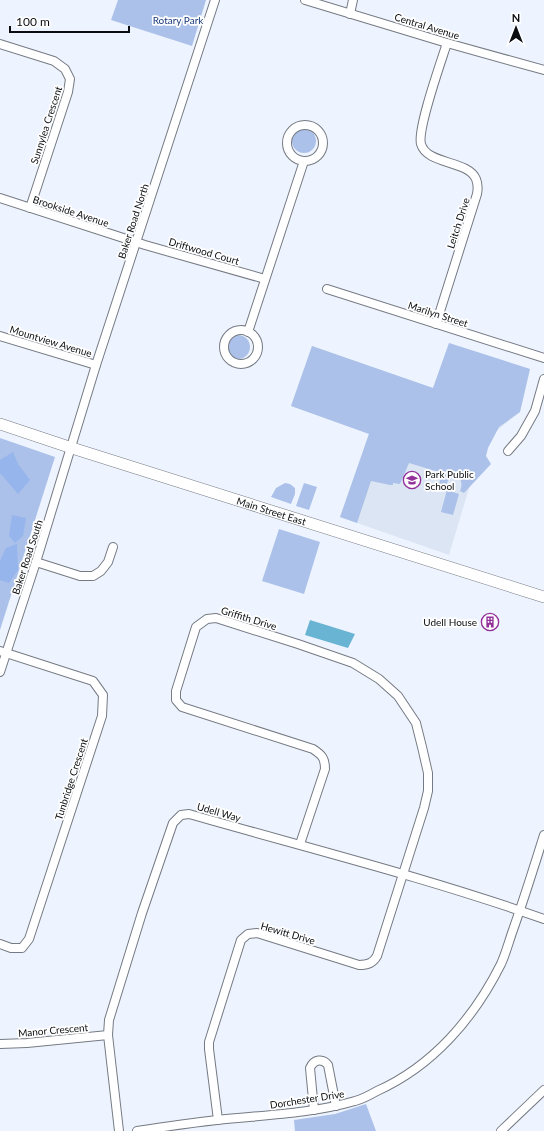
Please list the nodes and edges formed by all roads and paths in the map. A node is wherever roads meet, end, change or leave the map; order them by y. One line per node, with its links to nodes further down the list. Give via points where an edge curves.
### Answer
1 (215, 0): 11 (street, Baker Road North)
2 (305, 0): 4 (street, Central Avenue)
3 (354, 0): 4 (street)
4 (350, 14): 5 (street, Central Avenue)
5 (447, 43): 7 (street, Central Avenue); 14 (street, Leitch Drive, via 423,123 421,146 429,154 469,170 476,179 477,194)
6 (0, 44): 10 (street, Sunnylea Crescent, via 54,61 65,69 70,79)
7 (544, 70)
8 (304, 161): 8 (street, via 315,159 323,144 323,138 316,129 305,125 294,129 287,139 289,152 298,160); 12 (street)
9 (0, 198): 10 (street, Brookside Avenue)
10 (30, 208): 11 (street, Brookside Avenue)
11 (137, 242): 12 (street, Driftwood Court); 18 (street, Baker Road North)
12 (265, 279): 15 (street)
13 (327, 288): 14 (street, Marilyn Street)
14 (436, 324): 17 (street, Marilyn Street)
15 (248, 332): 15 (street, via 234,332 224,342 226,356 234,363 248,363 255,356 257,342)
16 (0, 336): 18 (street, Mountview Avenue)
17 (544, 358)
18 (96, 365): 21 (street, Baker Road North)
19 (544, 379): 22 (street, via 535,411 521,436)
20 (0, 424): 21 (main road, Main Street East)
21 (72, 448): 24 (street, Baker Road South); 25 (main road, Main Street East)
22 (508, 451)
23 (113, 547): 24 (street, via 108,562 93,576 80,576)
24 (36, 562): 26 (street, Baker Road South)
25 (544, 597)
26 (3, 652): 27 (street, Baker Road South); 33 (street, Tunbridge Crescent, via 93,681 103,696 102,716 29,939 22,948)
27 (0, 672)
28 (544, 835): 31 (street, Dorchester Drive)
29 (300, 844): 30 (street, Udell Way); 30 (street, Griffith Drive, via 326,769 326,760 321,754 313,749 182,707 176,700 176,692 196,627 207,619 216,618 353,663 379,678 398,696 416,723 428,773 428,791 424,808); 34 (street, Udell Way, via 189,814 181,815 174,823 142,913 114,1001)
30 (403, 875): 31 (street, Udell Way); 39 (street, Hewitt Drive, via 377,956 370,964 360,965 257,933 248,934 241,940 209,1042)
31 (520, 910): 32 (street, Udell Way); 37 (street, Dorchester Drive, via 502,963 479,1002 444,1046 391,1085 356,1101)
32 (544, 919)
33 (0, 944)
34 (108, 1035): 35 (street, Manor Crescent); 40 (street, Udell Way)
35 (0, 1044)
36 (544, 1090): 42 (street)
37 (336, 1106): 38 (street, Dorchester Drive); 38 (street, via 328,1066 318,1060 312,1063 310,1068)
38 (314, 1110): 39 (street, Dorchester Drive)
39 (218, 1120): 41 (street, Dorchester Drive)
40 (119, 1131)
41 (137, 1131)
42 (501, 1131)

